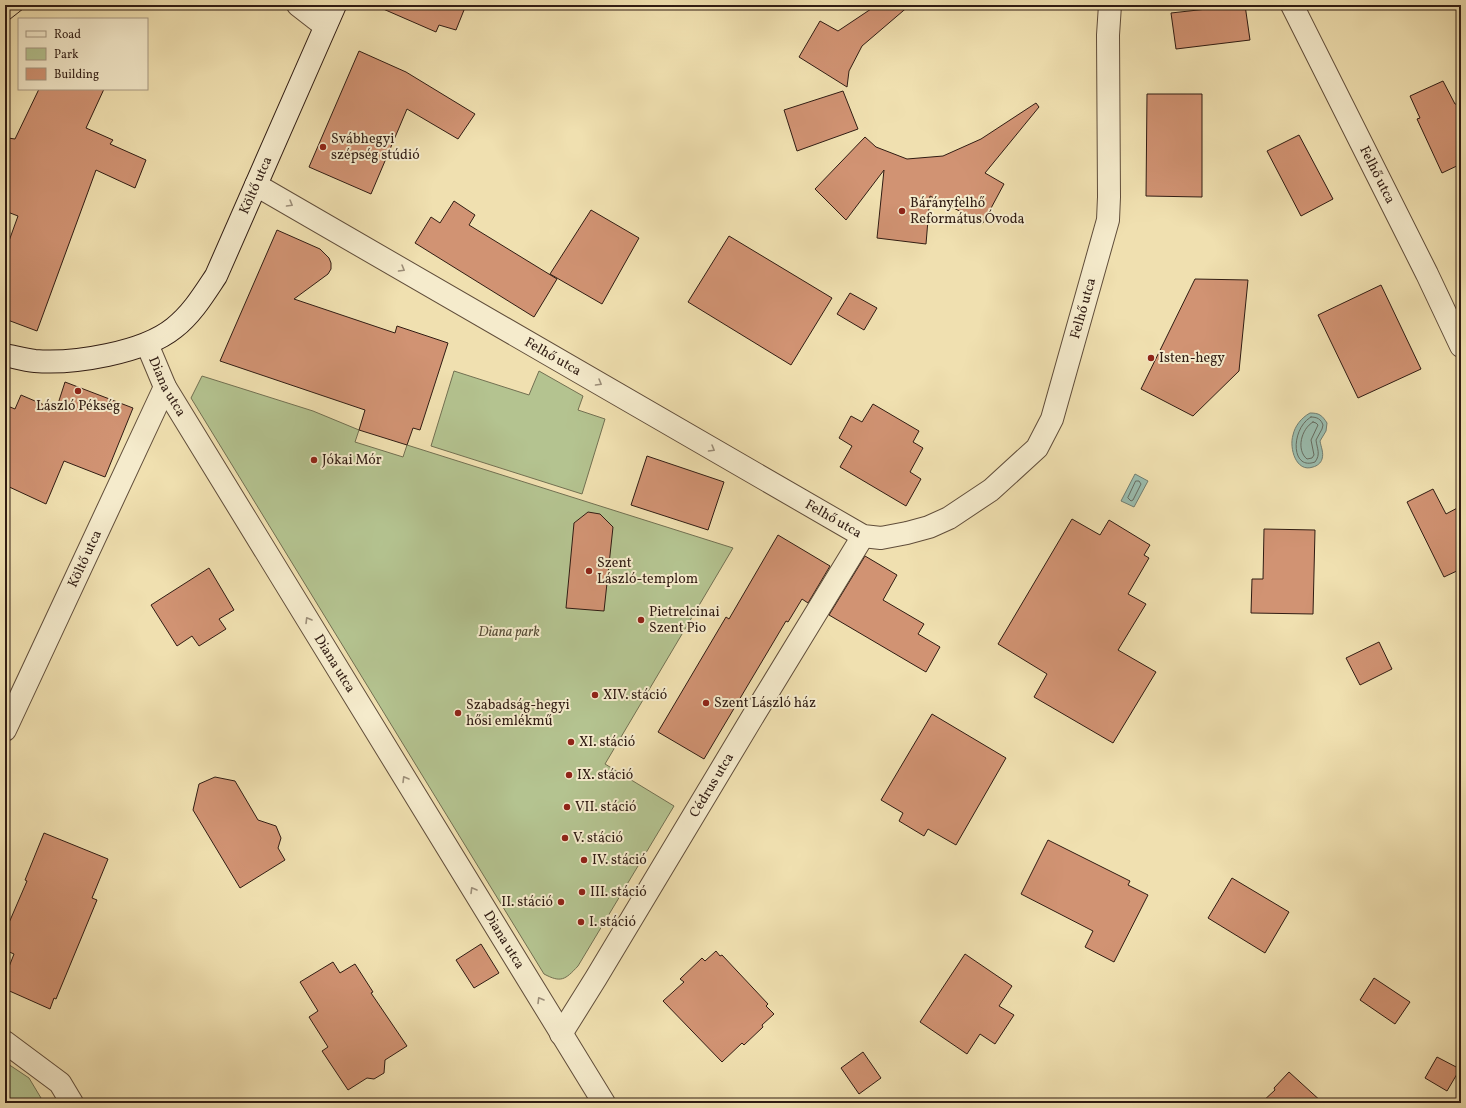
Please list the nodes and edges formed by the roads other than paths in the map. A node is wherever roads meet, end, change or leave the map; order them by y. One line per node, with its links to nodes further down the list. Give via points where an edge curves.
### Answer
1 (298, 5): 5 (street)
2 (335, 5): 5 (street, Költő utca)
3 (1110, 5): 11 (street, Felhő utca, via 1108,220 1052,419 1037,448 991,490 949,518 908,533 882,538)
4 (1292, 5): 8 (street, Felhő utca)
5 (325, 26): 6 (street, Költő utca)
6 (256, 185): 7 (street, Költő utca, via 216,276 197,304 174,328); 11 (street, Felhő utca, one-way to 11)
7 (147, 344): 9 (street, Diana utca, via 106,355 62,361 34,361); 10 (street, Diana utca)
8 (1461, 346)
9 (5, 355)
10 (165, 387): 12 (street, Költő utca); 13 (street, Diana utca, one-way to 10)
11 (863, 536): 13 (street, Cédrus utca)
12 (5, 730)
13 (561, 1034): 16 (street, Diana utca)
14 (5, 1042): 15 (street, via 60,1083)
15 (72, 1103)
16 (604, 1103)

